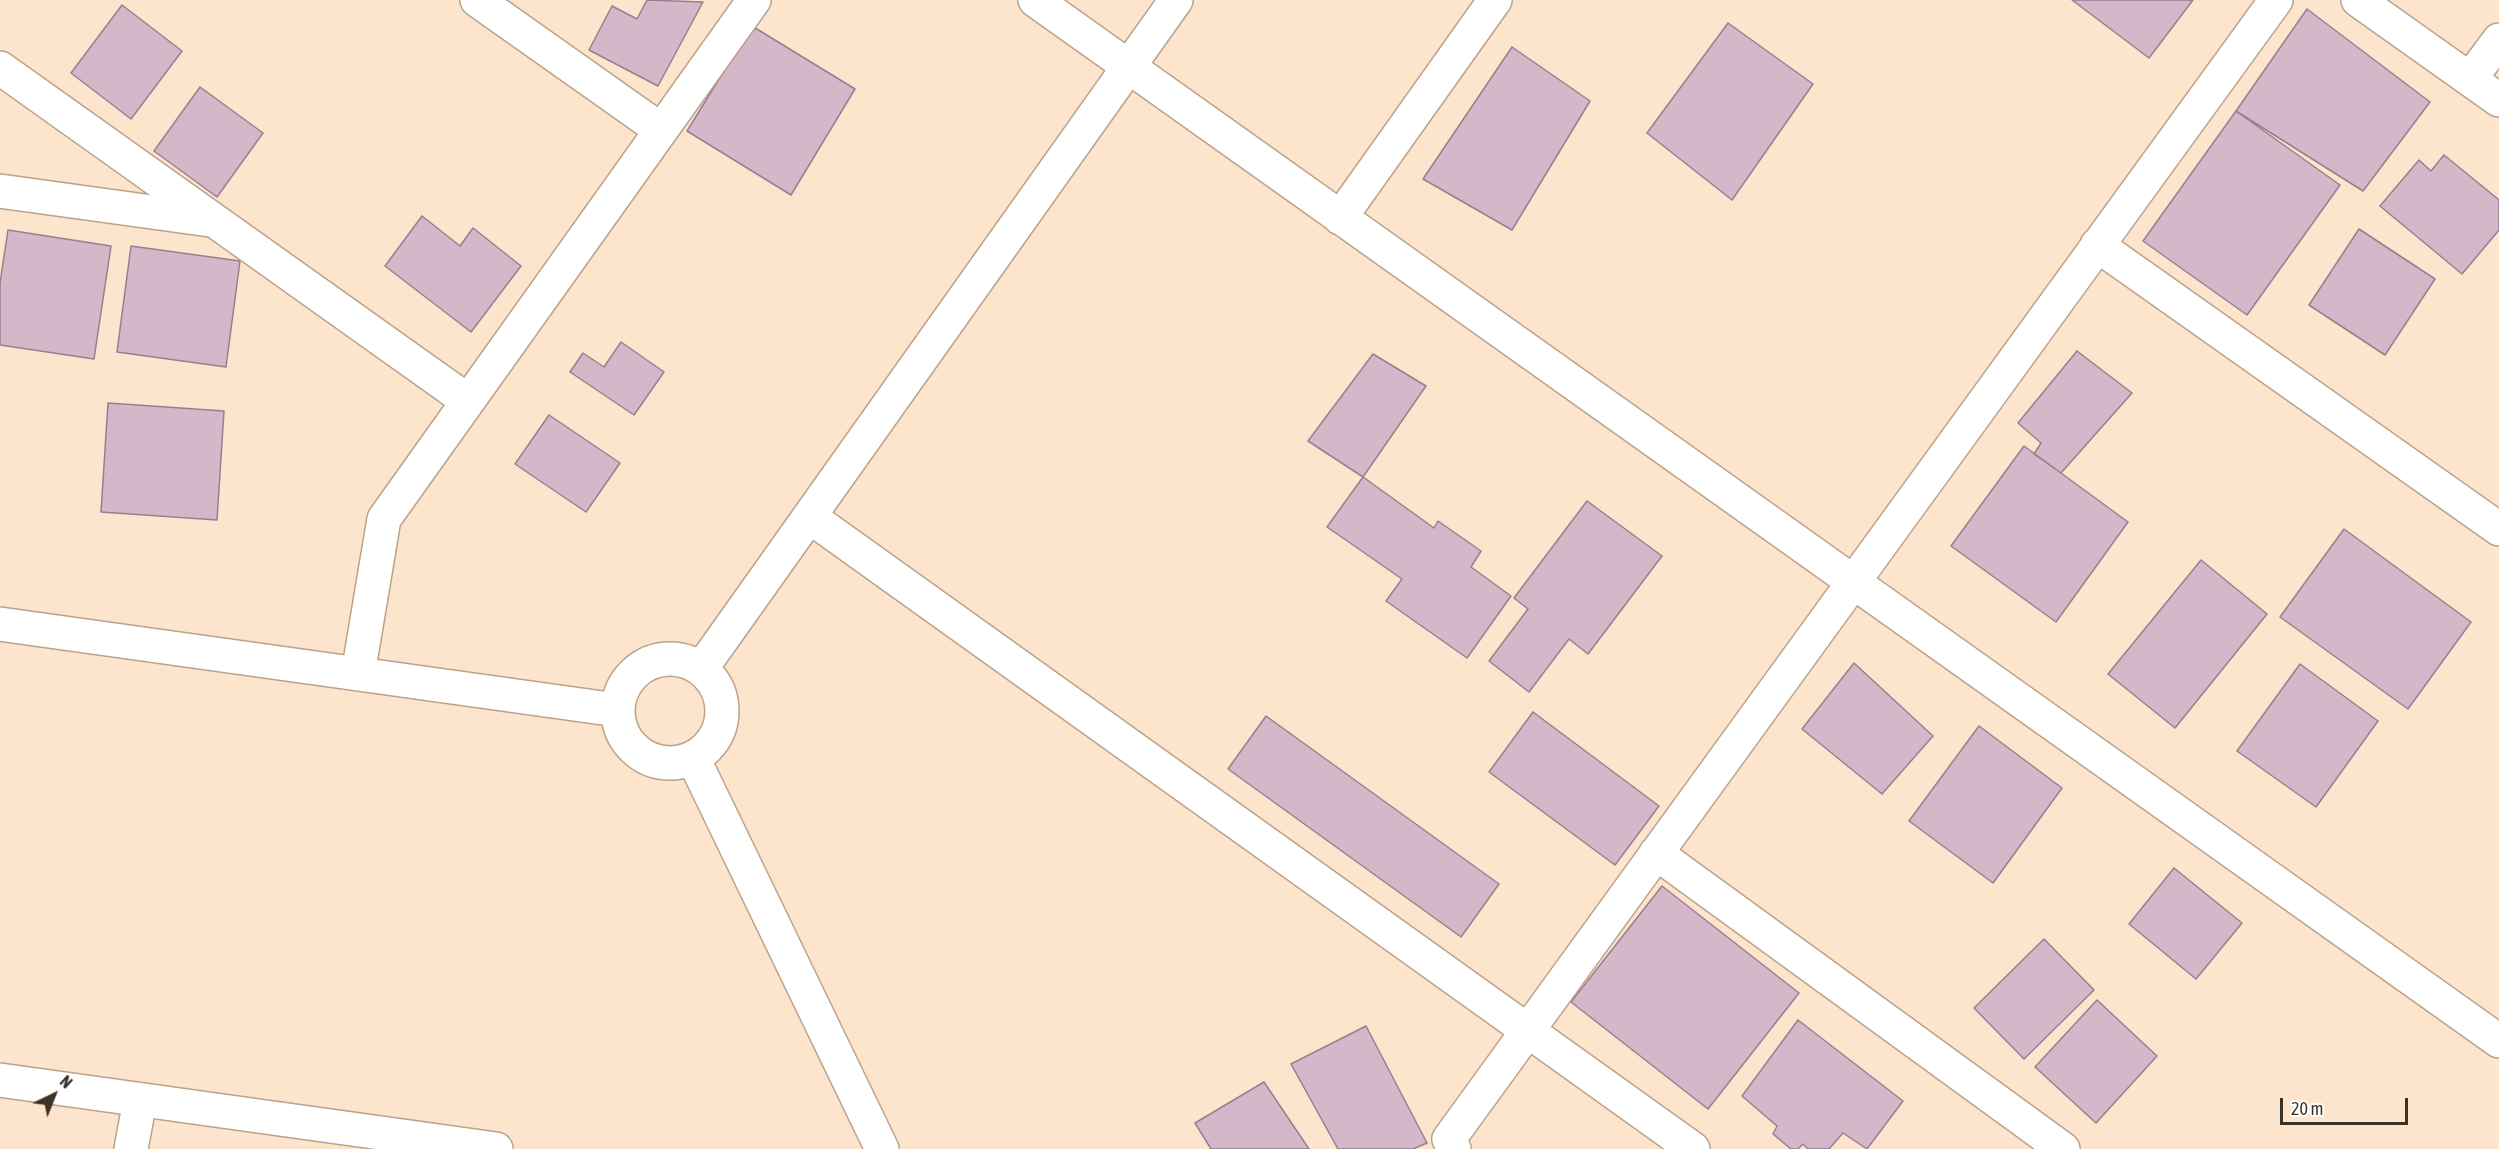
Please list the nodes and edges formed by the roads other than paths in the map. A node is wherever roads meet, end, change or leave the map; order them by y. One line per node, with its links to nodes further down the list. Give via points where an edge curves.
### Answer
1 (477, 0): 13 (street)
2 (754, 0): 13 (street)
3 (1035, 0): 9 (street)
4 (1176, 0): 9 (street)
5 (1495, 0): 15 (street)
6 (2276, 0): 17 (street)
7 (2358, 0): 11 (street)
8 (2499, 40): 11 (street)
9 (1129, 66): 15 (street); 19 (street)
10 (0, 68): 16 (street)
11 (2470, 79): 12 (street)
12 (2499, 100)
13 (661, 130): 18 (street)
14 (0, 191): 16 (street)
15 (1340, 218): 21 (street)
16 (214, 221): 18 (street)
17 (2097, 245): 20 (street); 21 (street)
18 (468, 401): 24 (street, via 384,519)
19 (810, 517): 23 (street); 28 (street)
20 (2499, 529)
21 (1853, 582): 27 (street); 29 (street)
22 (0, 624): 24 (street)
23 (701, 669): 25 (street, via 674,659 646,664 626,683); 26 (street, via 721,698 722,716 712,740)
24 (358, 674): 25 (street)
25 (618, 710): 26 (street, via 620,727 642,755 667,762)
26 (693, 758): 34 (street)
27 (1656, 853): 28 (street); 37 (street)
28 (1528, 1030): 35 (street, via 1449,1139); 36 (street)
29 (2499, 1041)
30 (0, 1080): 31 (street)
31 (140, 1100): 32 (street); 33 (street)
32 (130, 1148)
33 (478, 1148)
34 (882, 1149)
35 (1454, 1149)
36 (1693, 1149)
37 (2063, 1149)

